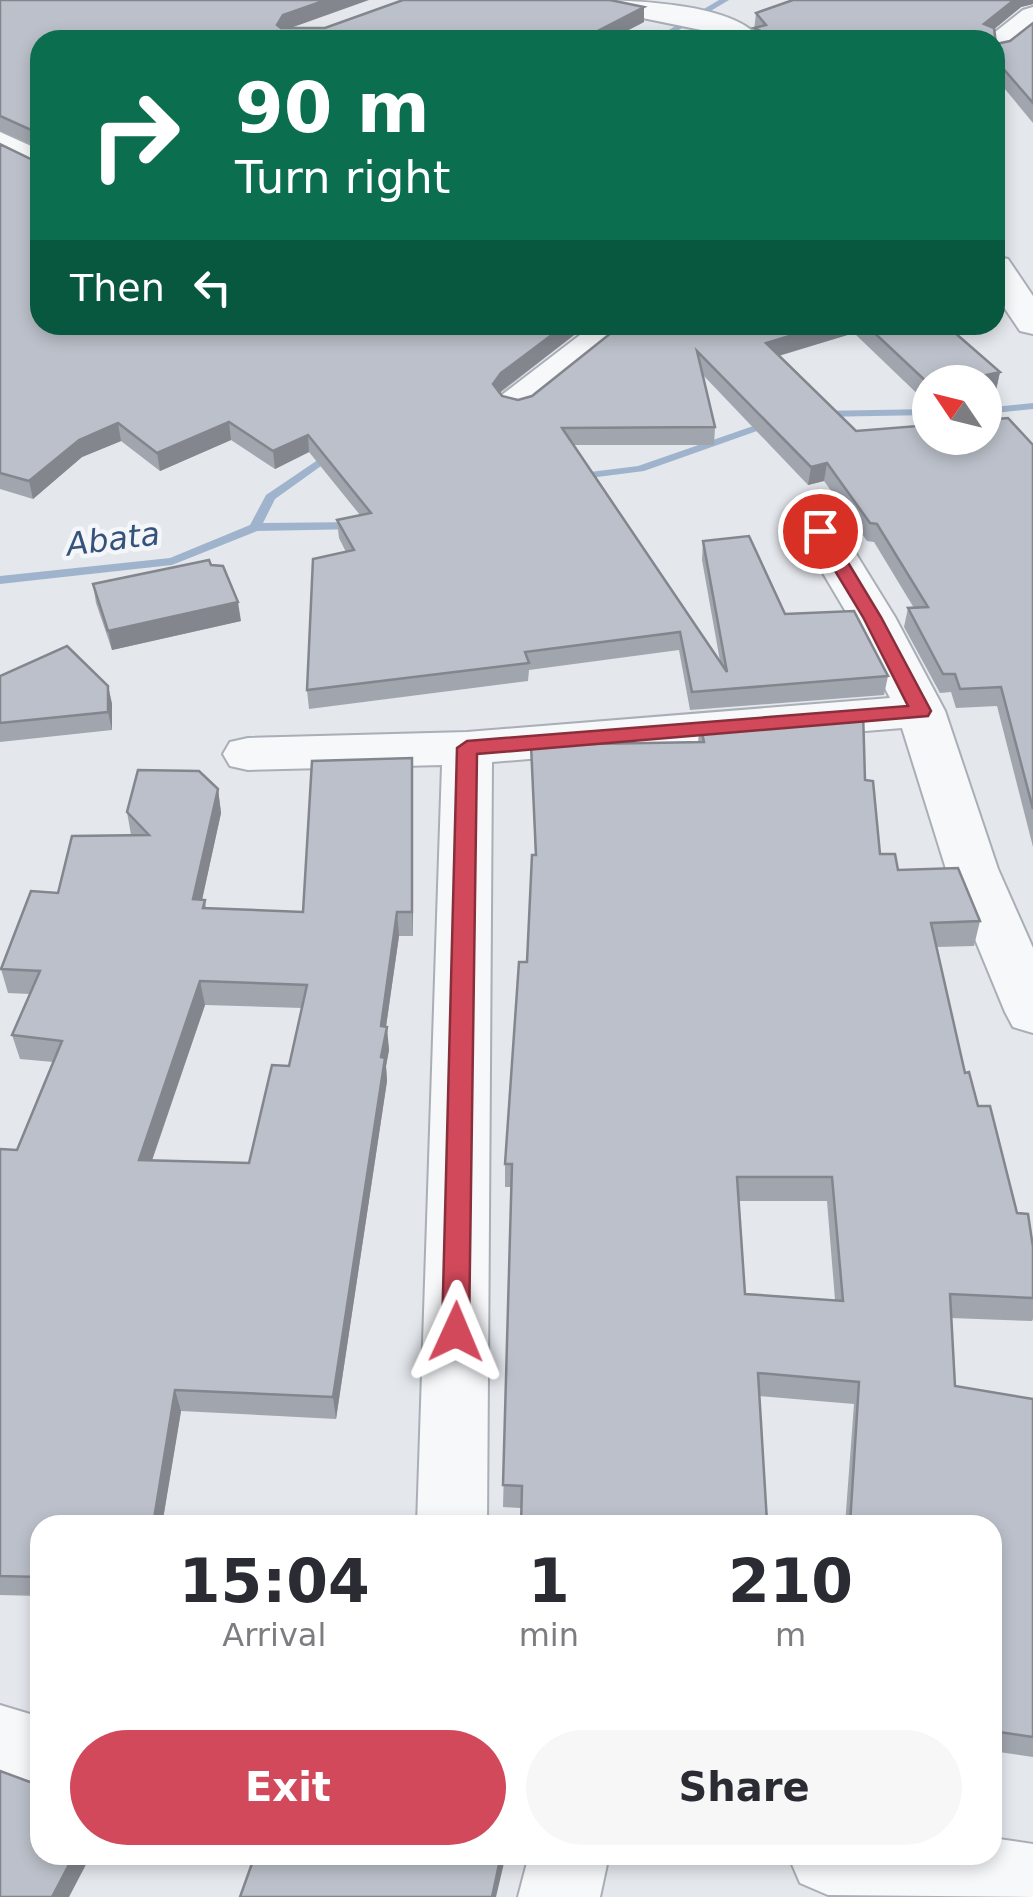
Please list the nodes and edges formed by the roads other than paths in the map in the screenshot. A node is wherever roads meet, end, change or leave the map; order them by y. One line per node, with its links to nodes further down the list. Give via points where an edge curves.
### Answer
1 (594, 0): 3 (street)
2 (1033, 16): 4 (street)
3 (729, 30)
4 (1005, 39)
5 (30, 128): 6 (street)
6 (0, 138): 7 (street)
7 (30, 158)
8 (1005, 282): 9 (street)
9 (1033, 323)
10 (604, 335): 11 (street)
11 (517, 402)
12 (820, 531): 13 (street)
13 (920, 711): 14 (street); 16 (street, via 972,870)
14 (467, 748): 15 (street); 17 (street)
15 (248, 754)
16 (1033, 1012)
17 (452, 1515)
18 (0, 1743): 19 (street)
19 (30, 1753)
20 (566, 1865): 23 (street)
21 (899, 1865): 22 (street)
22 (1033, 1884)
23 (559, 1897)

